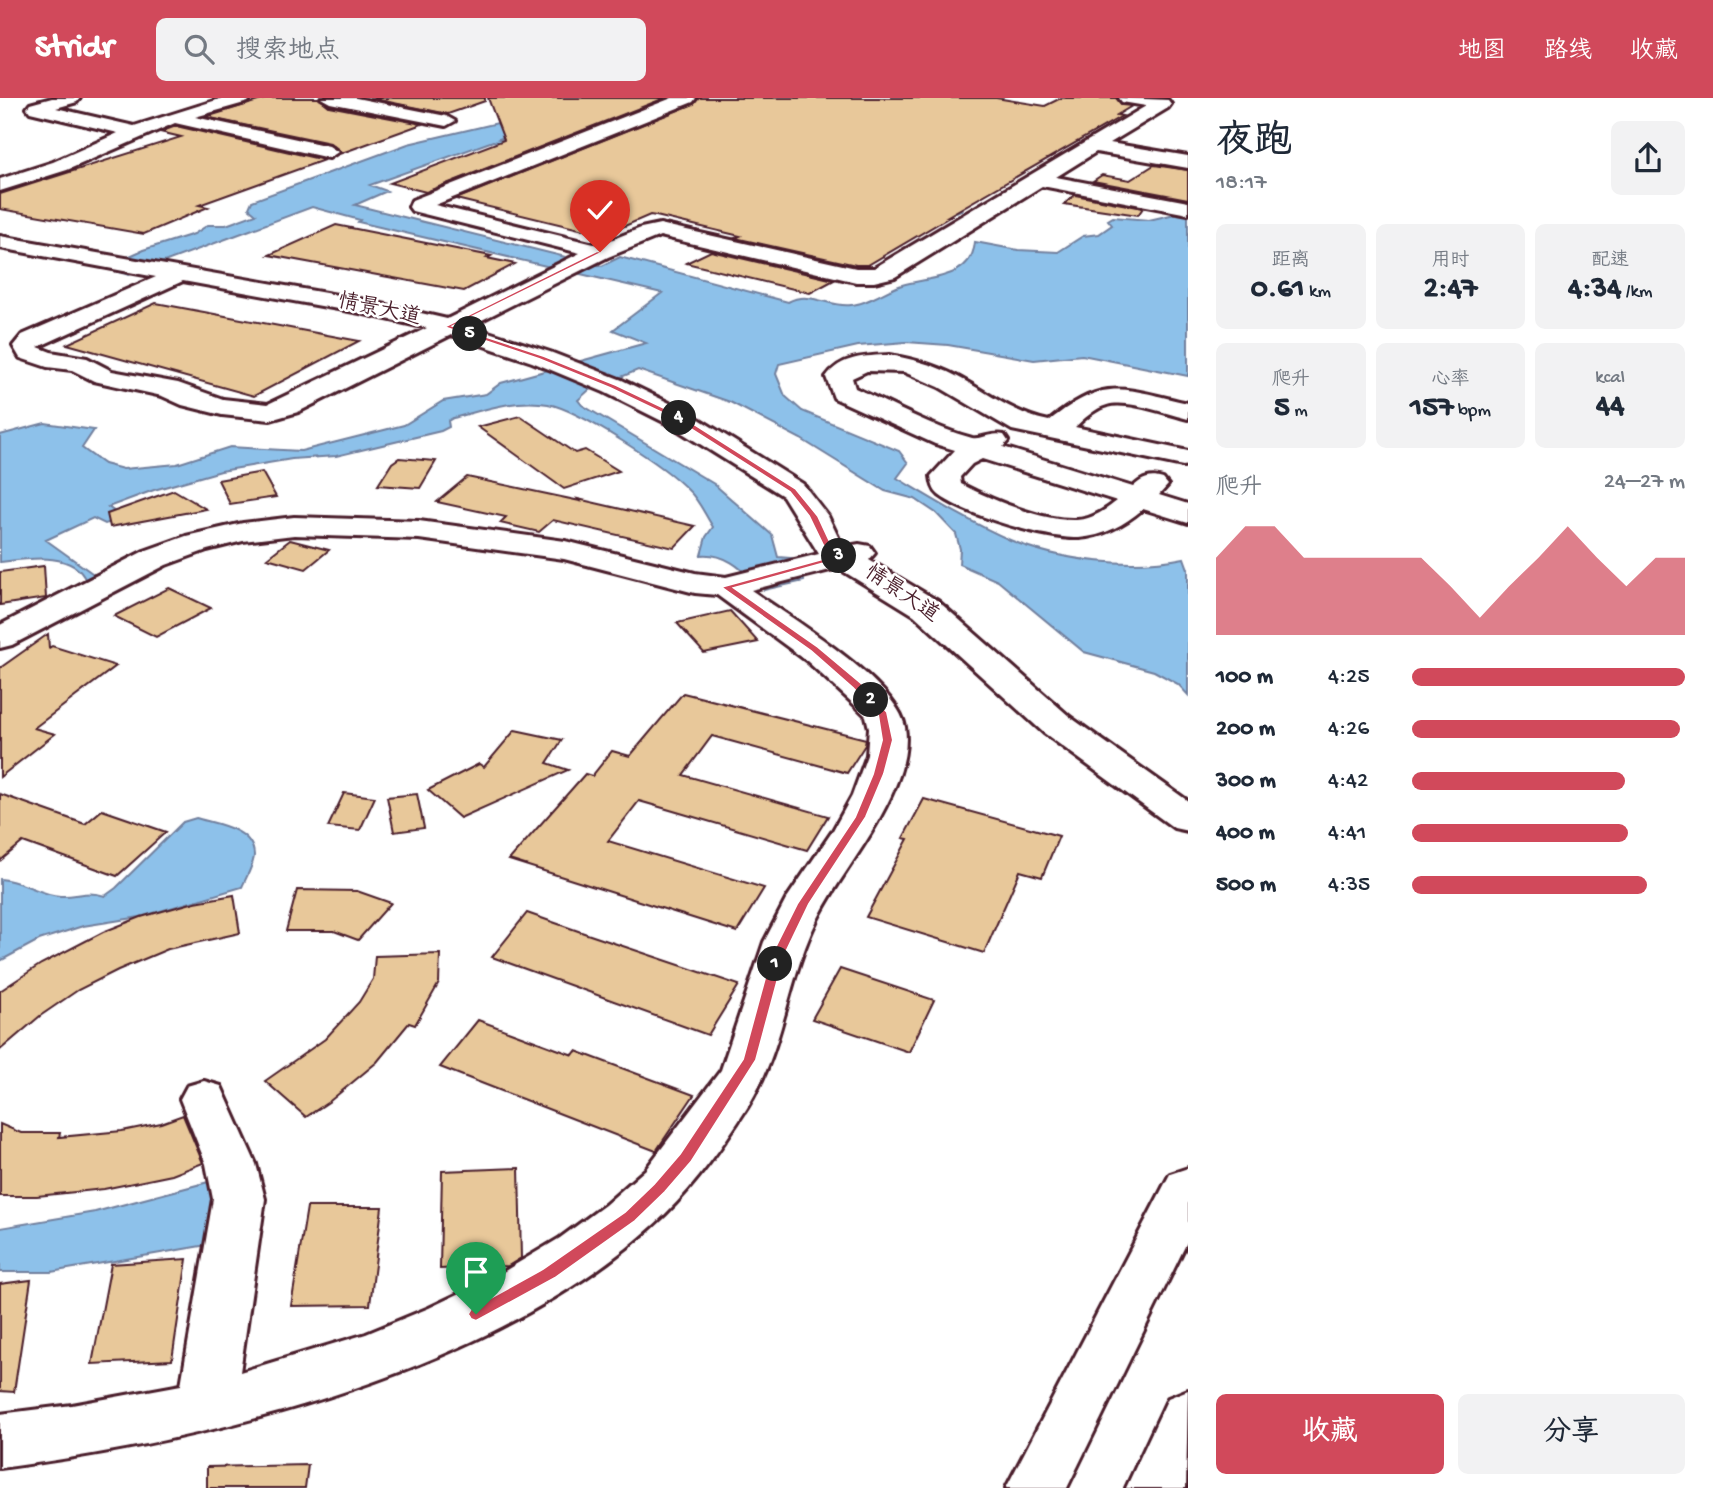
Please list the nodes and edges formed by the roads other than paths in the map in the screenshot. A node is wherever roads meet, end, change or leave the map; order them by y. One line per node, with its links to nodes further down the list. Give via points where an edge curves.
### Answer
1 (71, 98): 10 (street, via 36,108)
2 (242, 98): 7 (street)
3 (330, 98): 9 (street)
4 (687, 98): 18 (street, via 419,204)
5 (1128, 98): 6 (street, via 1162,104)
6 (1143, 116): 8 (street); 11 (street)
7 (175, 118): 10 (street); 12 (street)
8 (1166, 119)
9 (446, 121)
10 (136, 132): 15 (street, via 60,166)
11 (1093, 146): 13 (street); 14 (street)
12 (329, 152)
13 (1188, 162)
14 (1037, 179): 16 (street); 18 (street, via 887,272 874,275 856,275 660,230)
15 (0, 184)
16 (1187, 208)
17 (8, 238): 19 (street, 情景大道)
18 (595, 255): 20 (street)
19 (180, 271): 20 (street, 情景大道); 20 (street, via 25,346 29,353 78,363 103,376 169,388 222,407 270,412)
20 (454, 324): 28 (street, 情景大道, via 621,384 678,418 793,491)
21 (1188, 411): 23 (street, via 1100,398)
22 (1022, 424): 23 (street); 24 (street); 24 (street, via 912,364 880,361 852,366 839,377 842,392)
23 (1055, 430): 25 (street)
24 (980, 449): 26 (street); 26 (street, via 962,458 945,476 948,488 967,500 1027,519 1089,528 1115,517)
25 (1186, 455): 26 (street)
26 (1138, 498): 27 (street)
27 (1188, 514)
28 (839, 558): 29 (street); 31 (street, 情景大道, via 930,590 1079,718); 32 (street, 情景大道, via 926,608 1056,725)
29 (735, 584): 30 (street, via 695,583 552,549 419,530 294,526 209,540 155,558); 35 (street, via 857,685 883,714 888,740 860,817 803,904 777,956 750,1060 660,1188 630,1216 549,1273 476,1314 351,1362)
30 (0, 638)
31 (1188, 794)
32 (1188, 819)
33 (204, 1099): 35 (street, via 231,1164 239,1199)
34 (1188, 1188): 38 (street)
35 (206, 1404): 37 (street, via 119,1425)
36 (1188, 1416): 39 (street)
37 (0, 1441)
38 (1036, 1488)
39 (1156, 1488)

